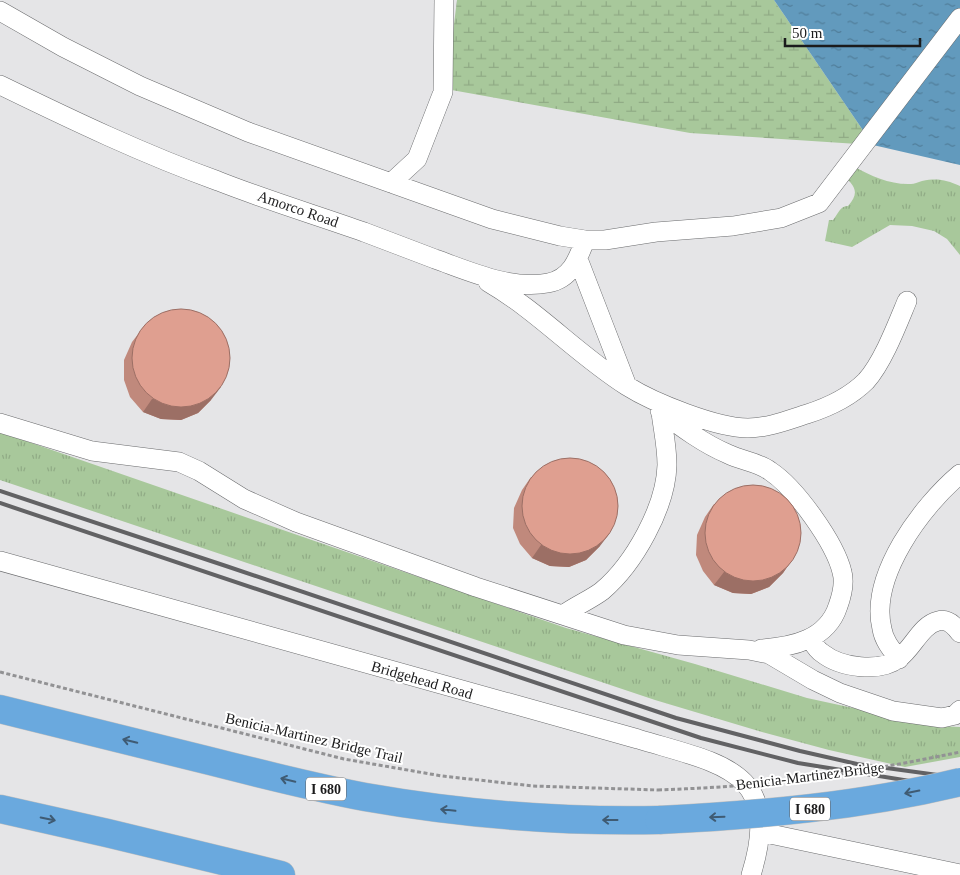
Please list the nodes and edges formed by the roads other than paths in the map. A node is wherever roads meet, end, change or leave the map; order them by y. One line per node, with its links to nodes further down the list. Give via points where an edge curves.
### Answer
1 (444, 0): 5 (street, via 443,92 417,159)
2 (0, 11): 5 (street, via 63,47 183,105)
3 (960, 18): 6 (street, via 819,203 781,218 733,226)
4 (0, 86): 8 (street, Amorco Road, via 100,133 217,181)
5 (391, 184): 6 (street, via 515,225)
6 (585, 240): 7 (street, Amorco Road)
7 (578, 259): 8 (street, Amorco Road, via 572,270 549,283 505,281); 10 (street)
8 (472, 272): 10 (street, via 504,291)
9 (907, 301): 11 (street, via 884,353 867,380 851,394 827,407 761,427 746,428)
10 (628, 387): 11 (street)
11 (660, 407): 15 (street, via 667,465 661,499 649,526 636,553 618,576 600,592); 17 (street, via 677,424 727,454 769,470 781,479 824,532 837,554 843,574 842,594 835,614)
12 (0, 423): 15 (street, via 92,451 179,462 244,499 296,522)
13 (960, 474): 19 (street, via 927,508 896,554 886,576 881,596 882,630)
14 (0, 561): 24 (street, Bridgehead Road, via 701,759 727,769 746,782 758,804)
15 (563, 615): 18 (street, via 652,641)
16 (960, 633): 19 (street, via 954,624 938,621)
17 (810, 638): 18 (street, via 783,648); 19 (street, via 831,660 846,664 888,665)
18 (749, 650): 21 (street, via 769,654 813,680 866,702 926,717)
19 (898, 659)
20 (0, 708): 22 (highway, Benicia-Martinez Bridge / I 680, one-way to 20, bridge, via 872,800 728,817 599,820 520,816 441,809 363,796)
21 (958, 714)
22 (960, 782)
23 (0, 809): 27 (highway, one-way to 27)
24 (761, 832): 25 (street); 28 (street, Bridgehead Road)
25 (921, 871): 26 (street)
26 (960, 874)
27 (281, 875)
28 (751, 875)

